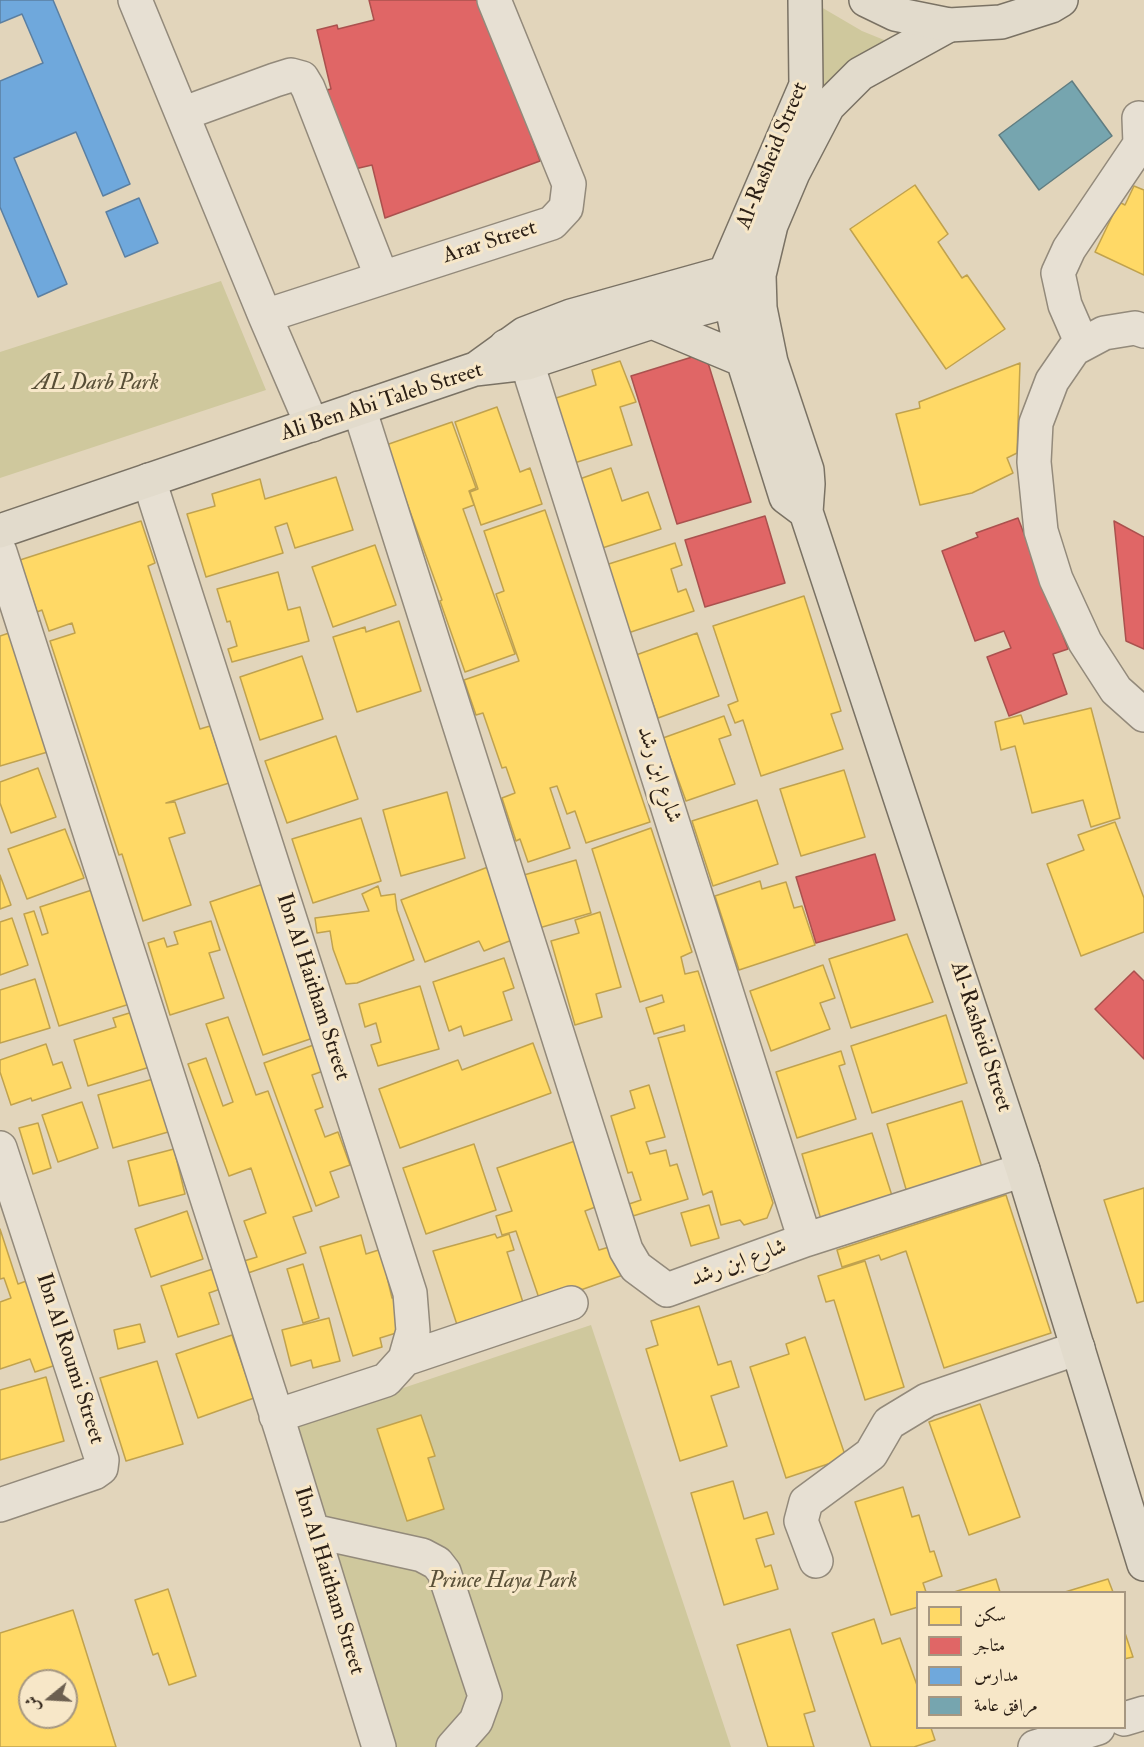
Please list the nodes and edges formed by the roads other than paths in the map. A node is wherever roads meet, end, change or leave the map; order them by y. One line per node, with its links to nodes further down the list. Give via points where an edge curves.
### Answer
1 (135, 0): 7 (street)
2 (494, 0): 10 (street, Arar Street, via 569,184 566,208 552,223)
3 (805, 0): 11 (main road, Al-Rasheid Street, via 806,85)
4 (866, 0): 6 (main road, via 895,14)
5 (1061, 0): 6 (main road, via 1001,22)
6 (949, 25): 9 (main road, Al-Rasheid Street, via 860,74 828,106 777,210)
7 (182, 114): 10 (street, via 274,80 291,75 302,78); 12 (street)
8 (1139, 118): 15 (street, via 1140,144 1058,273 1065,305)
9 (759, 274): 11 (main road, Ali Ben Abi Taleb Street); 21 (main road, Al-Rasheid Street, via 760,308 771,362 807,470)
10 (382, 278): 12 (street, Arar Street)
11 (727, 287): 13 (main road, Ali Ben Abi Taleb Street); 16 (main road, via 571,316 524,334); 17 (main road, Al-Rasheid Street)
12 (265, 316): 19 (street)
13 (652, 322): 16 (main road, Ali Ben Abi Taleb Street); 17 (main road)
14 (1144, 331): 15 (street, via 1135,328 1104,333)
15 (1082, 345): 24 (street, via 1074,349 1052,381 1036,423 1034,462 1041,531 1056,579 1085,642 1116,690)
16 (517, 355): 18 (main road, Ali Ben Abi Taleb Street); 27 (street, شارع ابن رشد)
17 (742, 360): 21 (main road, Al-Rasheid Street, via 786,497)
18 (359, 408): 19 (main road, Ali Ben Abi Taleb Street); 27 (street, شارع ابن رشد, via 626,1250 636,1267 667,1290)
19 (312, 425): 20 (main road, Ali Ben Abi Taleb Street)
20 (149, 480): 22 (main road, Ali Ben Abi Taleb Street); 30 (street, Ibn Al Haitham Street, via 410,1293 413,1331)
21 (806, 512): 26 (main road, Al-Rasheid Street)
22 (0, 531)
23 (0, 552): 31 (street, Ibn Al Haitham Street)
24 (1144, 715)
25 (0, 1148): 32 (street, Ibn Al Roumi Street, via 102,1460 101,1468 94,1473)
26 (1023, 1170): 27 (street); 29 (main road, Al-Rasheid Street)
27 (805, 1240)
28 (571, 1303): 30 (street)
29 (1078, 1348): 34 (street, via 927,1400 889,1423 870,1454 806,1502 801,1521); 35 (main road, Al-Rasheid Street)
30 (405, 1359): 31 (street, Ibn Al Haitham Street, via 386,1380)
31 (276, 1416): 33 (street, Ibn Al Haitham Street)
32 (0, 1505)
33 (313, 1532): 39 (street, Ibn Al Haitham Street); 40 (street, via 422,1555 444,1572 485,1696 476,1721)
34 (816, 1561)
35 (1144, 1564)
36 (1144, 1713): 37 (street)
37 (1126, 1719)
38 (1095, 1729): 41 (street)
39 (379, 1747)
40 (453, 1747)
41 (1035, 1747)

